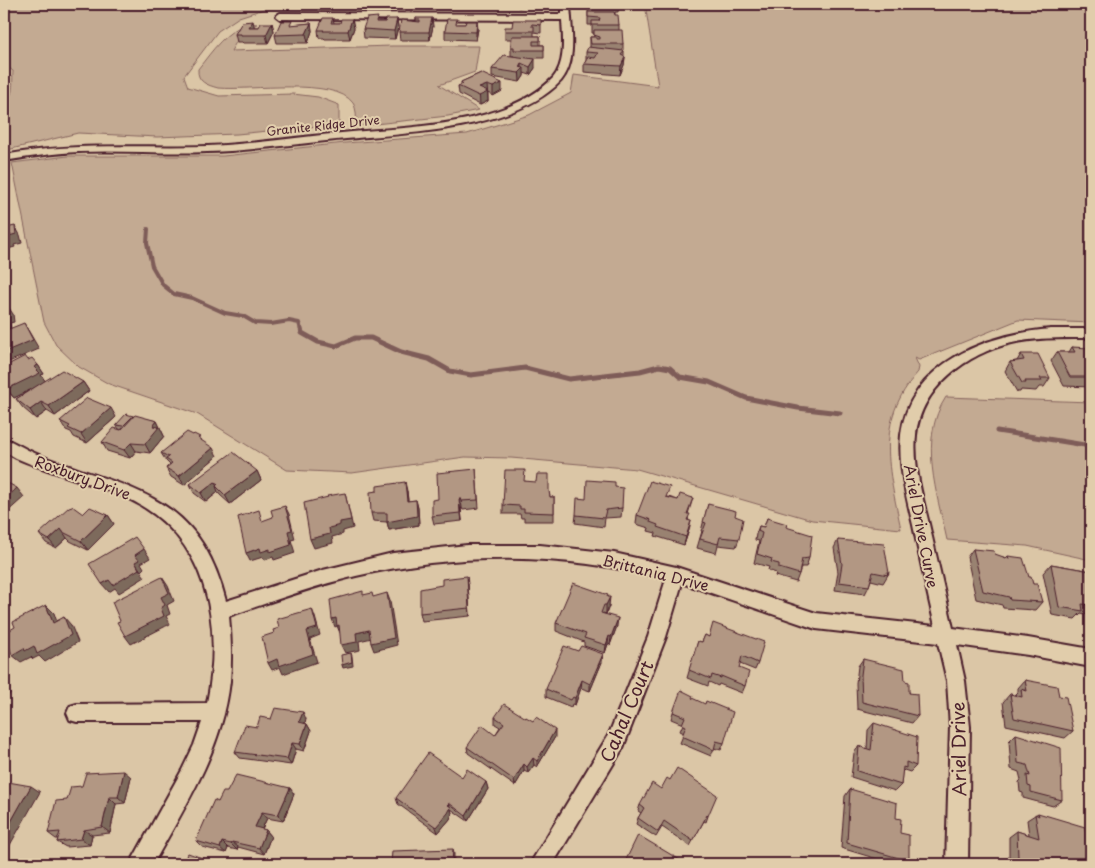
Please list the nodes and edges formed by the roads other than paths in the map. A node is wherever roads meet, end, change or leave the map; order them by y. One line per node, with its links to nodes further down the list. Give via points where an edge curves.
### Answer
1 (566, 4): 3 (street, Granite Ridge Drive)
2 (280, 16): 3 (street, via 435,14)
3 (566, 18): 4 (street, Granite Ridge Drive, via 567,53 557,80 523,104 485,117 232,147 63,149)
4 (4, 158)
5 (1091, 334): 9 (street, Ariel Drive Curve, via 1065,332 1006,339 983,346 946,369 928,386 918,404 910,424 910,476)
6 (4, 444): 8 (street, Roxbury Drive, via 59,470 131,493 165,514 194,545 206,566)
7 (676, 574): 8 (street, Brittania Drive, via 580,555 464,552 356,568); 9 (street, Brittania Drive, via 815,620 844,626); 14 (street, Cahal Court, via 657,637 616,741)
8 (221, 611): 11 (street, Roxbury Drive, via 223,656)
9 (945, 635): 10 (street, Brittania Drive); 15 (street, Ariel Drive, via 960,707)
10 (1091, 658)
11 (214, 712): 12 (street); 13 (street, Roxbury Drive, via 192,771)
12 (77, 713)
13 (141, 864)
14 (541, 864)
15 (957, 864)

